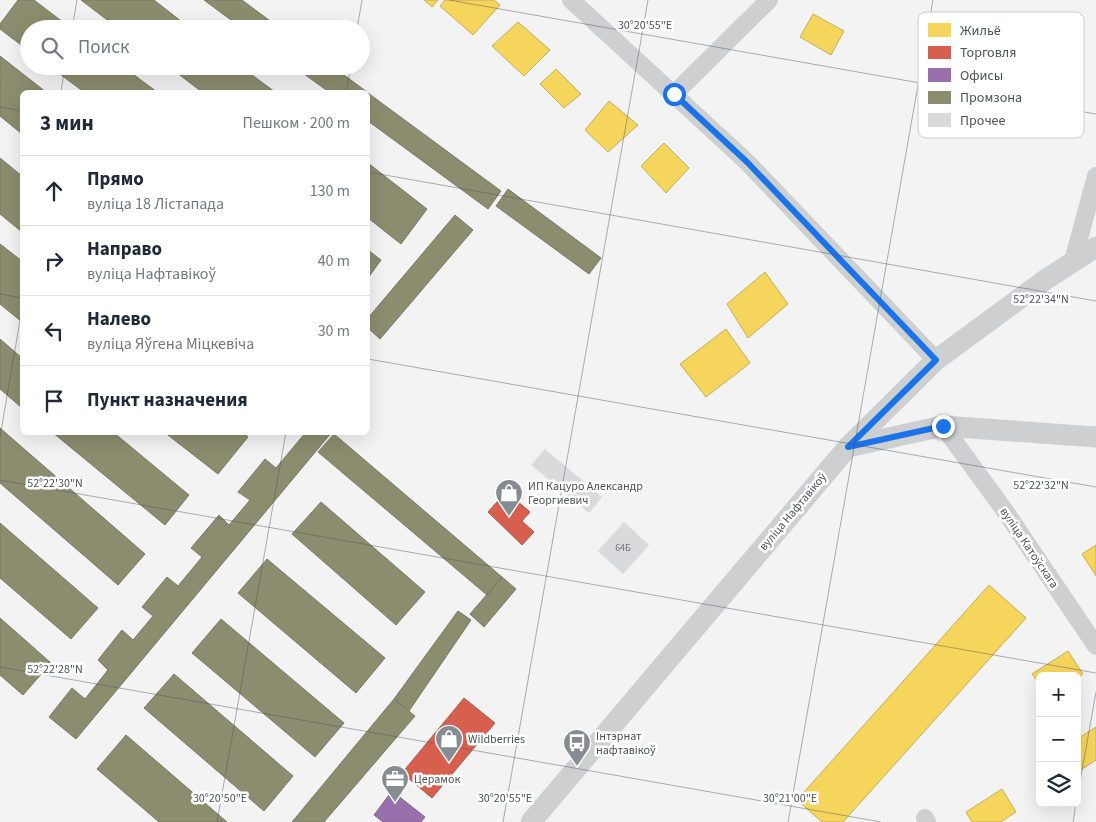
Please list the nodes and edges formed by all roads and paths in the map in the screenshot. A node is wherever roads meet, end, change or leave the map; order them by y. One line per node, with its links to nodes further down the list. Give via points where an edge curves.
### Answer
1 (571, 0): 3 (street)
2 (768, 0): 3 (street)
3 (674, 94): 7 (street, via 747,162)
4 (1096, 176): 6 (street)
5 (1096, 247): 6 (street, вуліца Нафтавікоў)
6 (1073, 261): 7 (street, вуліца Нафтавікоў)
7 (936, 360): 10 (street, вуліца Нафтавікоў)
8 (943, 426): 9 (street); 10 (street); 11 (street, вуліца Катоўскага)
9 (1096, 437)
10 (848, 447): 12 (street, вуліца Нафтавікоў)
11 (1096, 646)
12 (531, 822)

